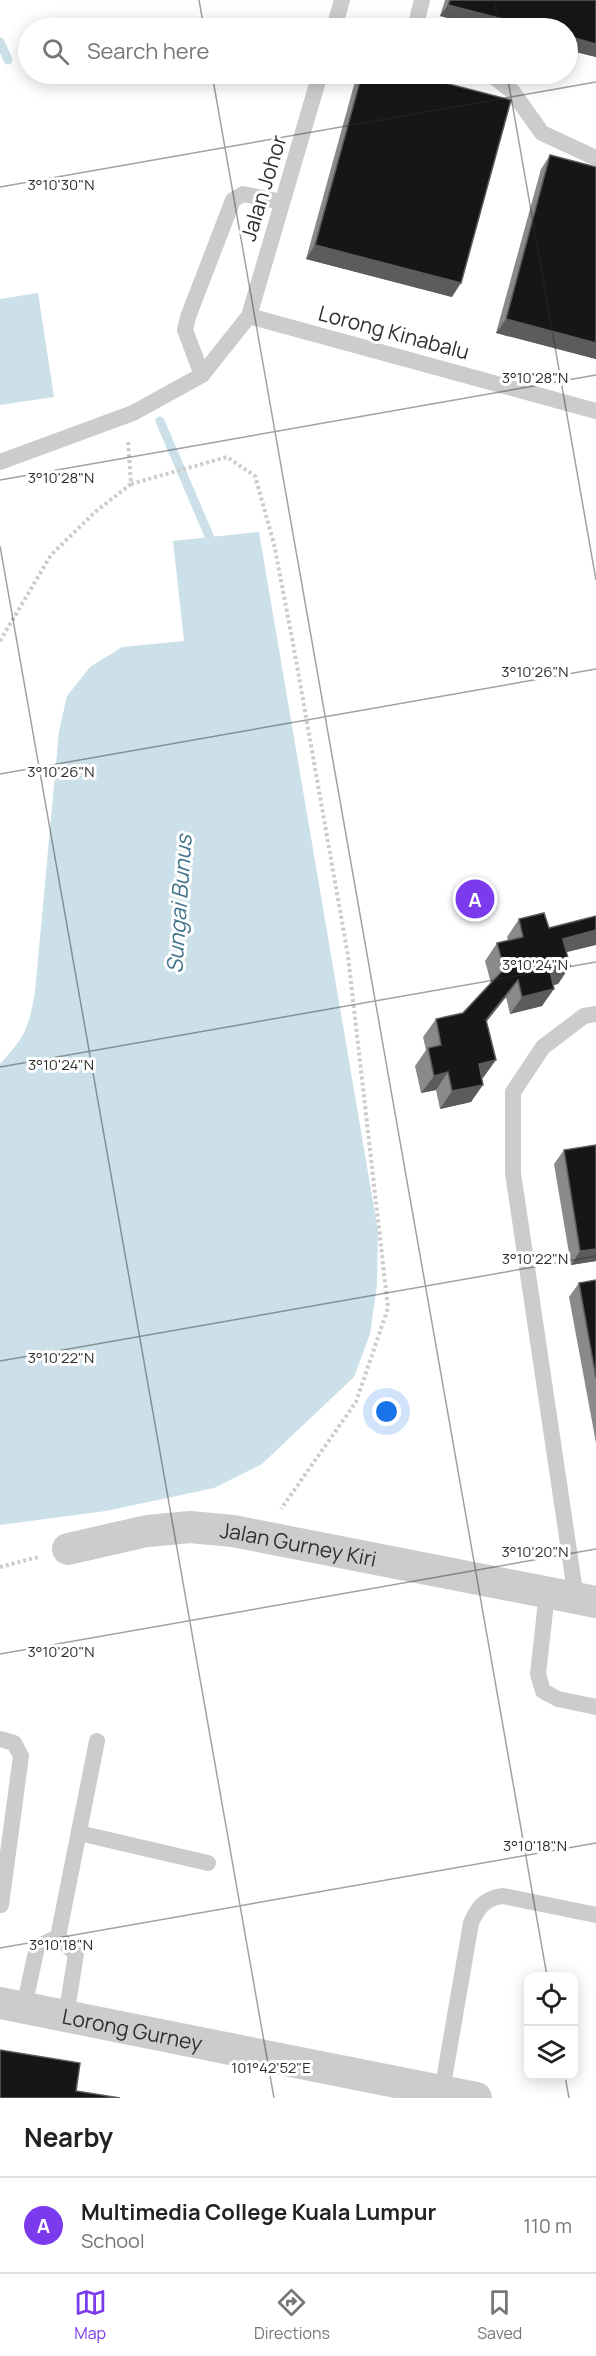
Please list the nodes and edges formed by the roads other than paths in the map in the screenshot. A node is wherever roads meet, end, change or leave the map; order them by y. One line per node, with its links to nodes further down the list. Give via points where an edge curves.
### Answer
1 (342, 0): 3 (lane)
2 (422, 0): 4 (lane)
3 (340, 18)
4 (418, 18)
5 (317, 84): 8 (lane, Jalan Johor)
6 (503, 84): 7 (lane, via 542,132)
7 (596, 158)
8 (282, 202): 9 (lane, Jalan Johor); 10 (lane, via 243,194 233,200 185,330)
9 (249, 316): 10 (lane); 11 (lane, Lorong Kinabalu)
10 (202, 375): 12 (lane, via 123,417)
11 (596, 411)
12 (0, 462)
13 (596, 1014): 15 (lane, via 585,1016 543,1047 513,1092 513,1173)
14 (68, 1550): 15 (street, Jalan Gurney Kiri, via 147,1531 190,1527 262,1537)
15 (573, 1598): 16 (lane, via 538,1674 543,1691 558,1699)
16 (596, 1707)
17 (0, 1739): 21 (lane, via 14,1743 21,1756)
18 (97, 1741): 19 (lane)
19 (79, 1833): 20 (lane); 23 (lane)
20 (208, 1863)
21 (0, 1907)
22 (596, 1916): 26 (lane, via 503,1896 490,1898 478,1908 471,1923)
23 (58, 1937): 24 (lane, via 37,1947); 25 (lane, via 76,1954)
24 (12, 2005): 25 (street, Lorong Gurney)
25 (66, 2016): 26 (street, Lorong Gurney)
26 (442, 2091): 27 (street, Lorong Gurney)
27 (476, 2098)

